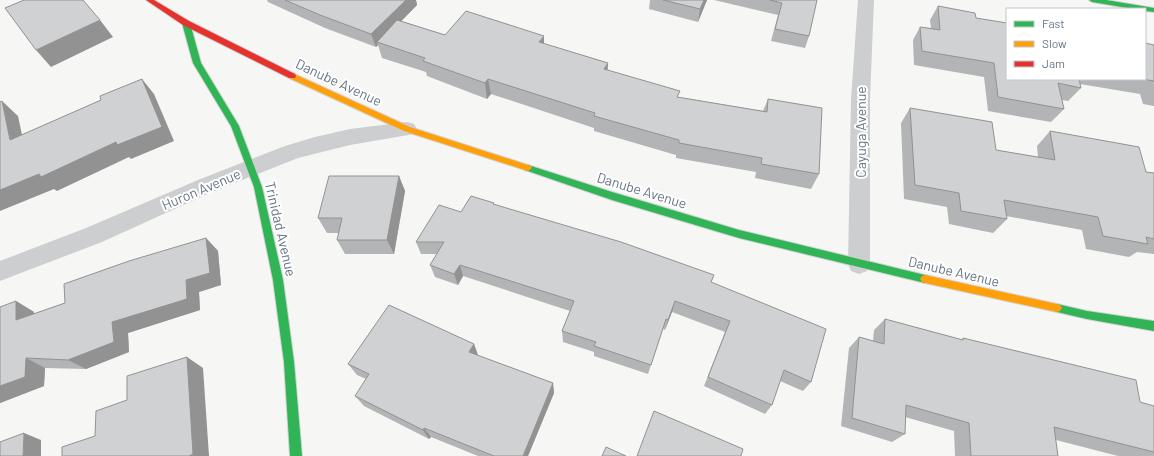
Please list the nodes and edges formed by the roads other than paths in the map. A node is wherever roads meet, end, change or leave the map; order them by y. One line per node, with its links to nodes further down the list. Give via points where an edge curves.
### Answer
1 (150, 0): 5 (street, Danube Avenue)
2 (866, 0): 8 (street, Cayuga Avenue, via 861,49 859,123)
3 (1092, 0): 4 (street)
4 (1142, 8)
5 (186, 23): 6 (street, Danube Avenue, via 275,68); 7 (street, Trinidad Avenue, via 197,63 235,126)
6 (408, 129): 7 (street, Huron Avenue, via 315,145); 8 (street, Danube Avenue, via 612,196 739,234)
7 (251, 168): 9 (street, Huron Avenue, via 94,235); 11 (street, Trinidad Avenue, via 258,187 278,280 289,362)
8 (860, 264): 10 (street, Danube Avenue, via 1087,315)
9 (0, 271)
10 (1154, 326)
11 (296, 456)

